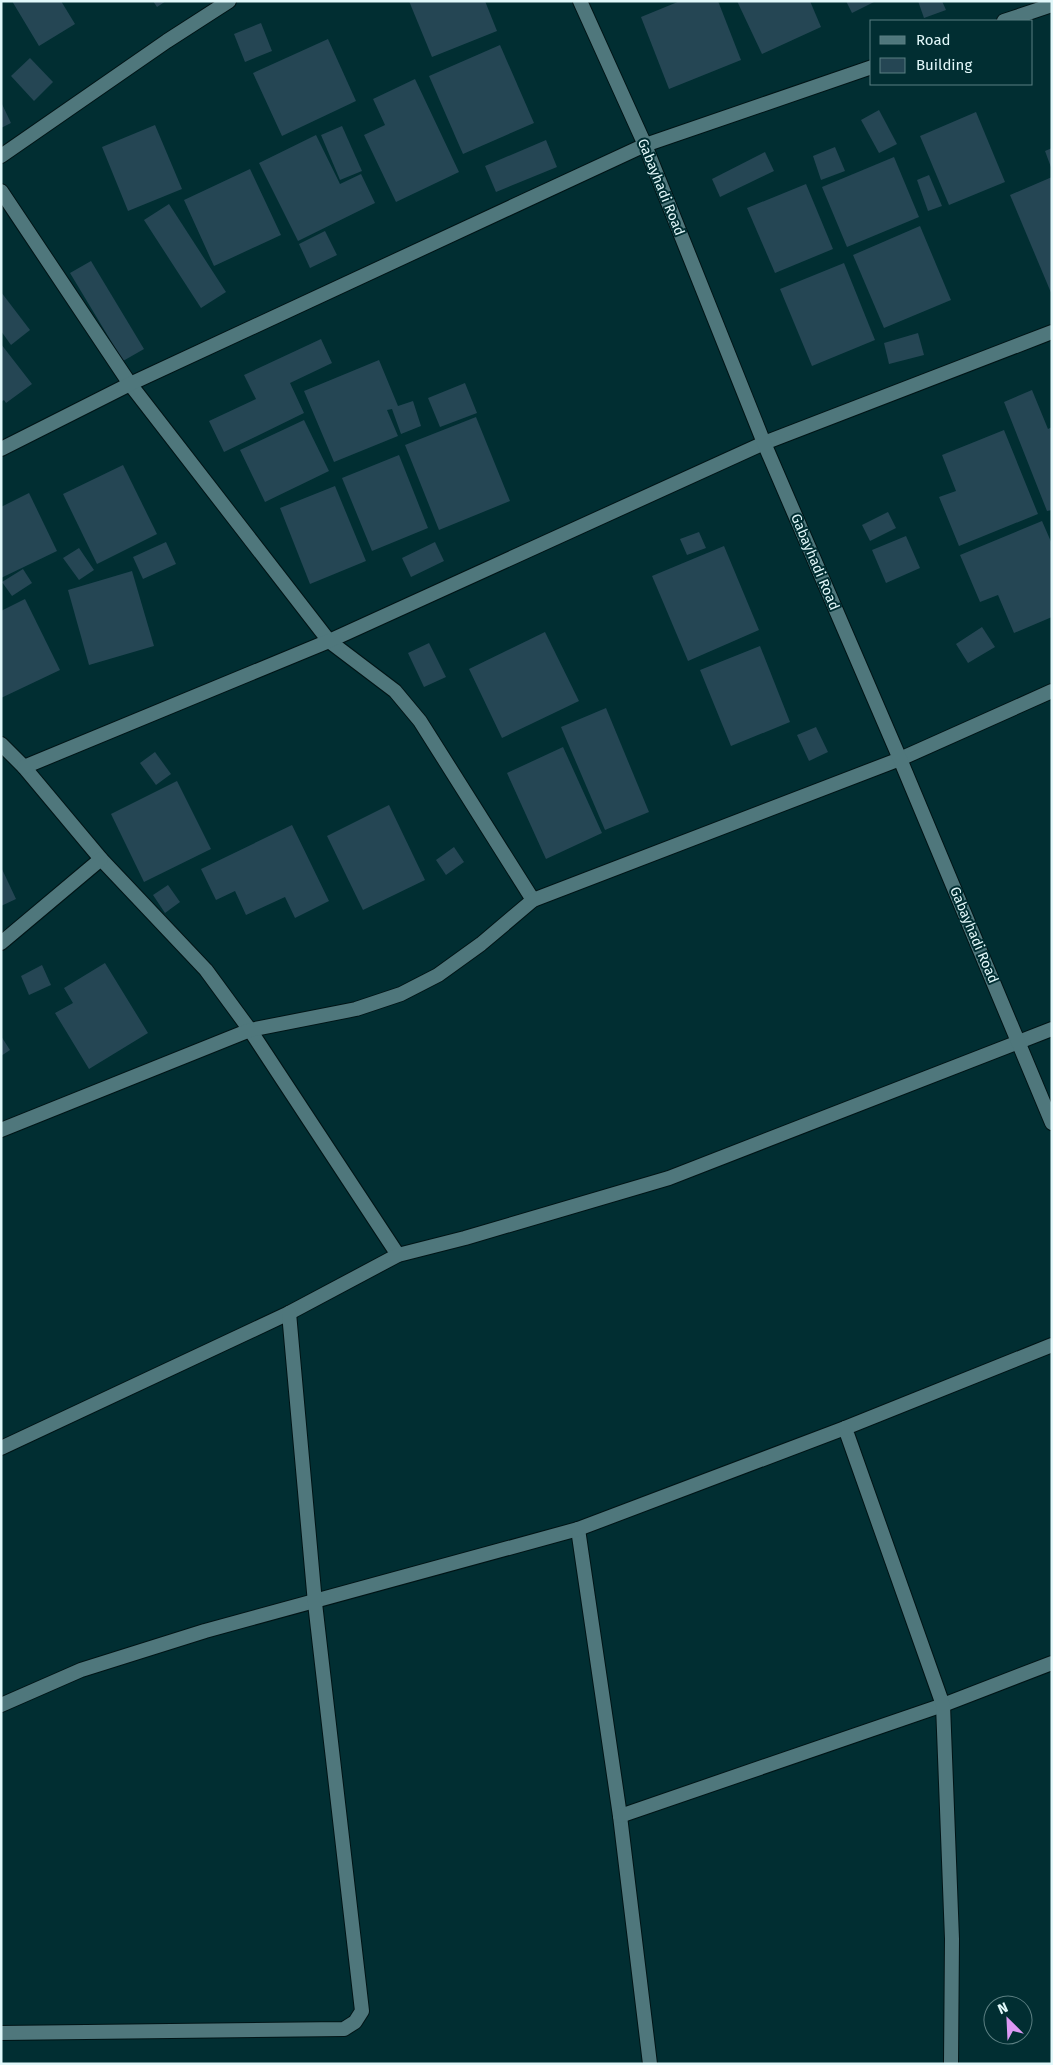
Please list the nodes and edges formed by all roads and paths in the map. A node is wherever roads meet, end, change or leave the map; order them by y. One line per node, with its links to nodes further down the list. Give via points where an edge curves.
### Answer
1 (229, 1): 7 (street)
2 (580, 1): 6 (street, Gabayhadi Road)
3 (1052, 5): 4 (street)
4 (1007, 20)
5 (870, 68): 6 (street)
6 (645, 145): 10 (street); 11 (street, Gabayhadi Road)
7 (1, 156)
8 (1, 190): 10 (street)
9 (1052, 332): 11 (street)
10 (130, 384): 12 (street); 13 (street)
11 (764, 443): 13 (street); 16 (street, Gabayhadi Road)
12 (1, 448)
13 (329, 641): 17 (street); 19 (street, via 395,691 420,721)
14 (1052, 691): 16 (street)
15 (1, 744): 17 (street)
16 (900, 759): 19 (street); 23 (street, Gabayhadi Road)
17 (24, 767): 18 (street)
18 (101, 859): 20 (street); 22 (street, via 206,970)
19 (533, 900): 22 (street, via 445,970 401,994 356,1009)
20 (1, 943)
21 (1052, 1029): 23 (street)
22 (250, 1030): 25 (street); 26 (street)
23 (1020, 1042): 24 (street, Gabayhadi Road); 26 (street, via 669,1178)
24 (1052, 1123)
25 (1, 1130)
26 (398, 1255): 27 (street)
27 (289, 1313): 30 (street); 32 (street)
28 (1052, 1345): 29 (street)
29 (845, 1428): 31 (street); 35 (street)
30 (1, 1448)
31 (578, 1529): 32 (street); 36 (street)
32 (315, 1603): 34 (street, via 205,1631 81,1670); 37 (street, via 362,2011 355,2022 344,2029)
33 (1052, 1663): 35 (street)
34 (1, 1705)
35 (943, 1705): 36 (street); 39 (street, via 952,1939)
36 (620, 1816): 38 (street)
37 (1, 2032)
38 (650, 2064)
39 (951, 2064)

